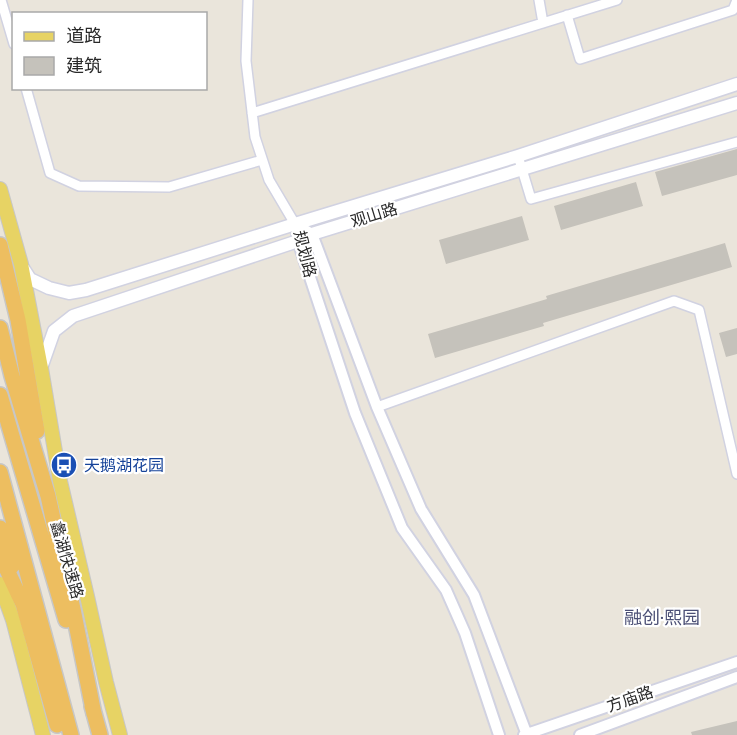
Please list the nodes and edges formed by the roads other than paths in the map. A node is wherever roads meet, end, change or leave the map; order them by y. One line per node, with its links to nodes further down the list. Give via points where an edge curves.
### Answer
1 (1, 0): 8 (street)
2 (248, 0): 12 (street, via 246,61)
3 (539, 0): 7 (street)
4 (616, 0): 6 (street)
5 (737, 0): 6 (street, via 733,10 580,59)
6 (567, 15): 7 (street)
7 (543, 23): 12 (street)
8 (12, 37)
9 (737, 84): 14 (main road, 观山路)
10 (27, 90): 15 (street, via 50,173 79,186 169,187)
11 (737, 103): 16 (main road, 观山路)
12 (252, 113): 15 (street)
13 (737, 142): 16 (street, via 531,199)
14 (518, 156): 16 (street); 18 (main road, 观山路)
15 (262, 160): 18 (street)
16 (522, 170): 19 (main road, 观山路)
17 (0, 189): 22 (main road)
18 (295, 224): 19 (street, 规划路); 20 (street, 规划路); 22 (main road, 观山路, via 69,293 30,279)
19 (312, 234): 20 (main road, 观山路); 26 (street, 规划路)
20 (298, 241): 24 (main road, 观山路, via 73,316 54,331); 42 (street, 规划路, via 355,413 402,528 446,590 465,633)
21 (0, 245): 29 (highway, via 18,320)
22 (21, 264): 24 (main road)
23 (0, 328): 29 (highway)
24 (41, 368): 41 (main road, via 60,481)
25 (0, 395): 36 (highway, 蠡湖快速路)
26 (377, 407): 28 (street, via 674,301 699,310); 43 (street, 规划路, via 421,509 474,595)
27 (0, 472): 39 (highway)
28 (737, 474)
29 (48, 496): 36 (highway)
30 (0, 528): 33 (highway)
31 (0, 555): 33 (highway)
32 (0, 584): 37 (main road)
33 (22, 604): 38 (highway)
34 (737, 662): 43 (street, 方庙路)
35 (737, 677): 44 (street, 方庙路)
36 (94, 714): 40 (highway, 蠡湖快速路)
37 (43, 735)
38 (60, 735)
39 (71, 735)
40 (100, 735)
41 (120, 735)
42 (499, 735)
43 (526, 735)
44 (580, 735)

